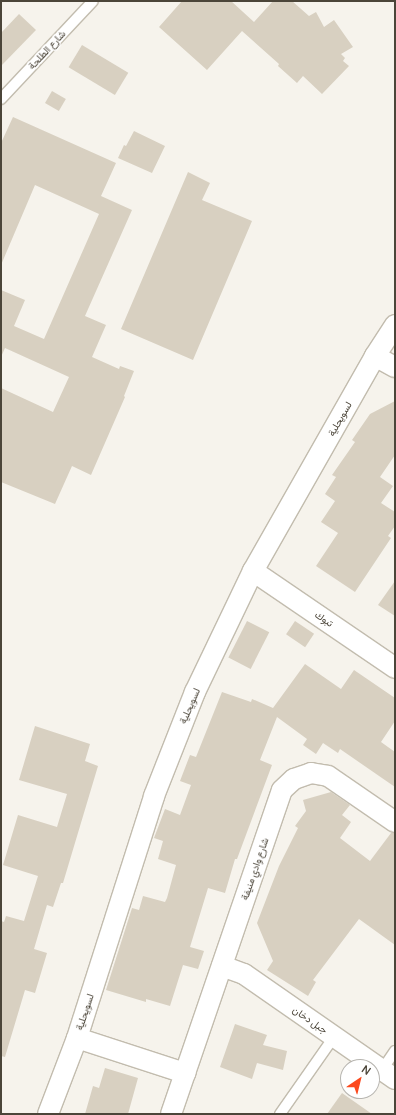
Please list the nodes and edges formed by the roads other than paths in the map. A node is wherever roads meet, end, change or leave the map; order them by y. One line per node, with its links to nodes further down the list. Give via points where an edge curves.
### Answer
1 (93, 1): 2 (lane, شارع الطلحة)
2 (1, 99)
3 (395, 325): 4 (street, لسويحلية)
4 (375, 356): 5 (street); 6 (street, لسويحلية)
5 (395, 368)
6 (253, 571): 7 (street, تبوك); 11 (street, لسويحلية, via 192,698 154,796)
7 (395, 668)
8 (395, 822): 9 (street, شارع وادي منيفة, via 328,776 311,773 294,779 282,790)
9 (222, 966): 10 (street, جبل دخان, via 244,974); 13 (street, شارع وادي منيفة)
10 (334, 1037): 14 (street, جبل دخان); 17 (lane)
11 (77, 1038): 13 (street); 15 (street, لسويحلية)
12 (395, 1051): 14 (lane)
13 (185, 1073): 16 (street, شارع وادي منيفة)
14 (388, 1075)
15 (48, 1114)
16 (171, 1114)
17 (280, 1114)

